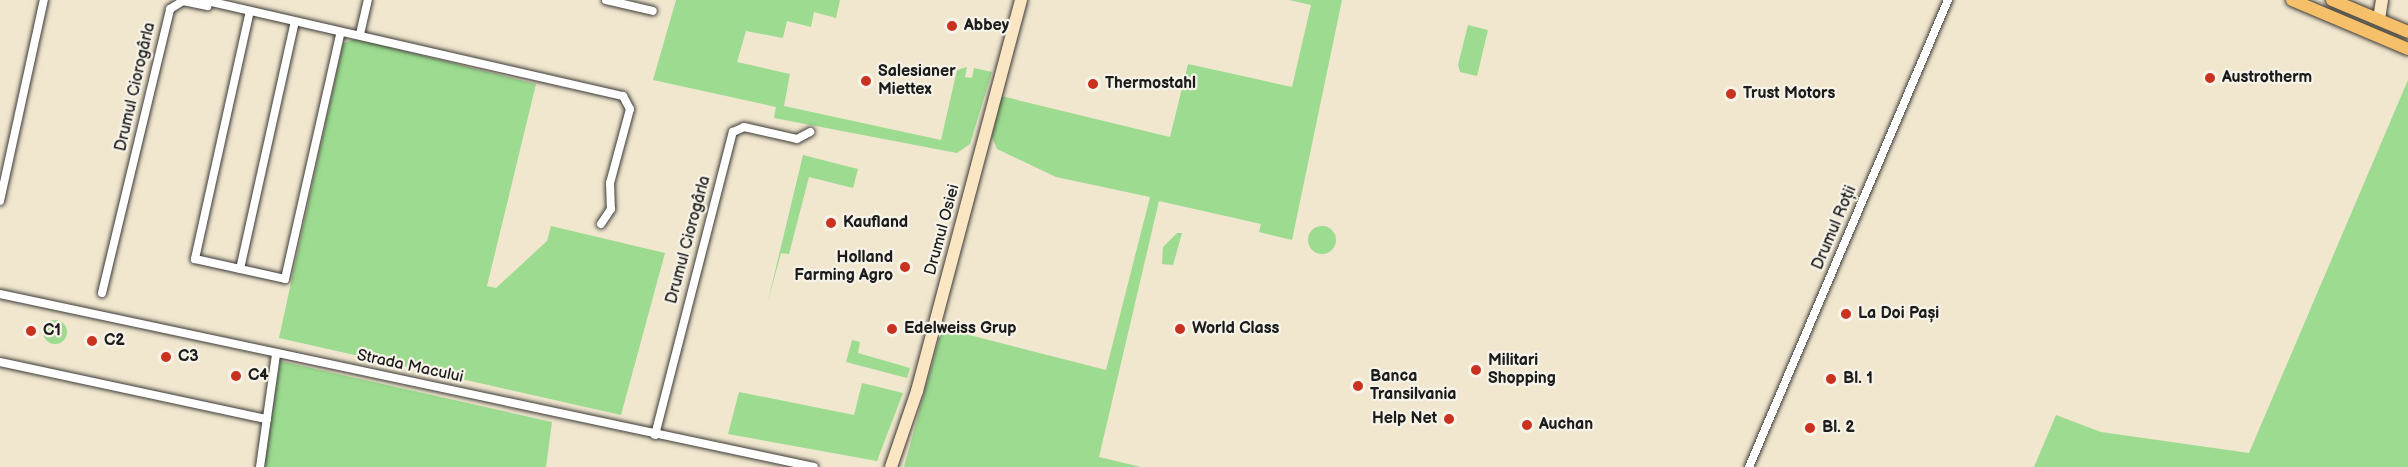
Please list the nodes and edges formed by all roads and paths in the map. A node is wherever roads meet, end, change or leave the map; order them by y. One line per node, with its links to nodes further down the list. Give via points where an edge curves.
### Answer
1 (44, 0): 19 (street)
2 (203, 0): 15 (street)
3 (368, 0): 15 (street)
4 (606, 0): 10 (street)
5 (1022, 0): 28 (street, Drumul Osiei, via 917,391)
6 (1948, 0): 31 (street, Drumul Roții)
7 (2292, 0): 17 (main road)
8 (2332, 0): 12 (main road)
9 (2382, 0): 12 (street)
10 (653, 12)
11 (249, 15): 13 (street, Drumul Ciorogârla); 21 (street, via 195,259); 22 (street, Drumul Ciorogârla, via 183,1 170,9)
12 (2379, 20): 14 (main road)
13 (294, 25): 16 (street, Drumul Ciorogârla); 21 (street)
14 (2408, 32)
15 (360, 34): 16 (street, Drumul Ciorogârla); 20 (street, via 616,92 629,103 610,183 611,209)
16 (340, 35): 21 (street, via 285,279)
17 (2408, 49)
18 (810, 132): 27 (street, Drumul Ciorogârla, via 797,139 744,127 733,132)
19 (0, 201)
20 (601, 224)
21 (240, 269)
22 (102, 293)
23 (0, 294): 24 (street, Strada Macului)
24 (276, 354): 26 (street); 27 (street, Strada Macului)
25 (0, 362): 26 (street)
26 (267, 420): 29 (street)
27 (655, 435): 30 (street, Strada Macului)
28 (891, 466)
29 (260, 467)
30 (814, 467)
31 (1749, 467)

